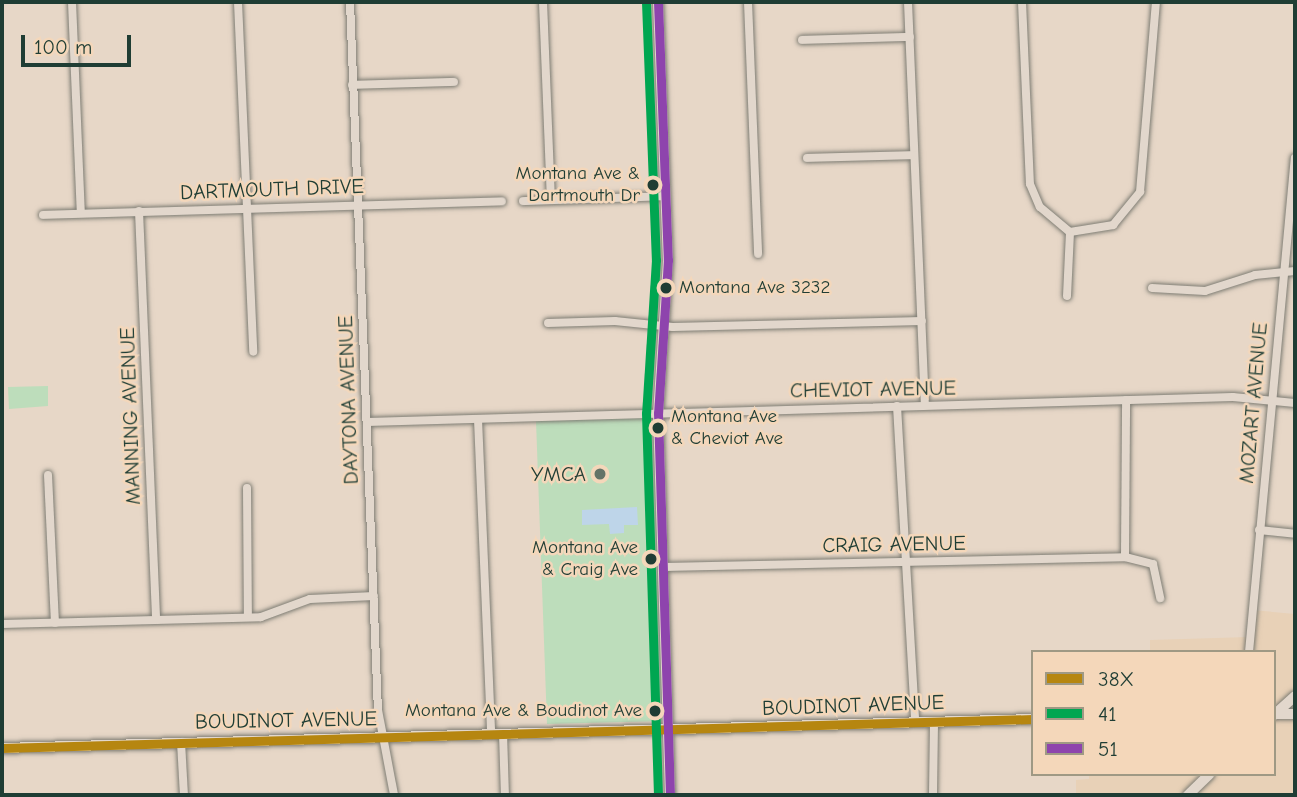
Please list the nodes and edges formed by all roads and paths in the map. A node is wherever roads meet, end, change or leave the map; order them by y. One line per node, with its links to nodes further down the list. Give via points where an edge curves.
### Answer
1 (72, 2): 24 (street)
2 (238, 2): 22 (street)
3 (350, 2): 13 (street, DAYTONA AVENUE)
4 (543, 2): 18 (street)
5 (658, 2): 17 (street)
6 (748, 2): 27 (street)
7 (908, 2): 10 (street)
8 (1022, 2): 26 (street, via 1030,184 1040,207)
9 (1156, 2): 26 (street, via 1140,192 1113,225)
10 (910, 37): 11 (street); 14 (street)
11 (802, 40)
12 (454, 82): 13 (street)
13 (352, 85): 21 (street, DAYTONA AVENUE)
14 (914, 155): 15 (street); 32 (street)
15 (807, 158)
16 (1295, 158): 28 (street, MOZART AVENUE)
17 (666, 197): 18 (street); 34 (street)
18 (551, 200): 20 (street)
19 (502, 201): 21 (street, DARTMOUTH DRIVE)
20 (523, 201)
21 (358, 204): 22 (street, DARTMOUTH DRIVE); 43 (street, DAYTONA AVENUE)
22 (247, 208): 23 (street, DARTMOUTH DRIVE); 35 (street)
23 (139, 211): 24 (street, DARTMOUTH DRIVE); 54 (street, MANNING AVENUE)
24 (81, 213): 25 (street, DARTMOUTH DRIVE)
25 (43, 215)
26 (1070, 232): 31 (street)
27 (758, 254)
28 (1284, 270): 29 (street); 30 (street, via 1205,291); 36 (street, MOZART AVENUE)
29 (1295, 271)
30 (1152, 288)
31 (1068, 296)
32 (922, 321): 34 (street); 39 (street)
33 (548, 323): 34 (street, via 615,321)
34 (663, 327): 41 (street)
35 (253, 352)
36 (1271, 397): 37 (street, CHEVIOT AVENUE); 38 (street, CHEVIOT AVENUE); 46 (street, MOZART AVENUE)
37 (1126, 400): 39 (street, CHEVIOT AVENUE); 48 (street)
38 (1295, 403)
39 (925, 405): 40 (street, CHEVIOT AVENUE)
40 (897, 406): 41 (street, CHEVIOT AVENUE); 49 (street)
41 (658, 413): 42 (street, CHEVIOT AVENUE); 50 (street)
42 (478, 419): 43 (street, CHEVIOT AVENUE); 66 (street)
43 (367, 422): 51 (street, DAYTONA AVENUE)
44 (48, 475): 55 (street)
45 (247, 488): 53 (street)
46 (1259, 530): 47 (street); 57 (street, MOZART AVENUE)
47 (1295, 534)
48 (1125, 557): 49 (street, CRAIG AVENUE); 52 (street, via 1153,564)
49 (904, 562): 50 (street, CRAIG AVENUE); 63 (street)
50 (664, 567): 65 (street)
51 (374, 596): 53 (street, via 310,599); 68 (street, DAYTONA AVENUE)
52 (1160, 598)
53 (248, 617): 54 (street)
54 (156, 620): 55 (street)
55 (54, 623): 56 (street)
56 (2, 624)
57 (1249, 650)
58 (1295, 696): 59 (street)
59 (1276, 713)
60 (1276, 714): 61 (street)
61 (1295, 714)
62 (1031, 719): 64 (street, BOUDINOT AVENUE)
63 (915, 722): 64 (street, BOUDINOT AVENUE); 65 (street, BOUDINOT AVENUE)
64 (934, 722): 76 (street)
65 (671, 728): 67 (street, BOUDINOT AVENUE); 75 (street)
66 (491, 733): 67 (street, BOUDINOT AVENUE); 68 (street, BOUDINOT AVENUE)
67 (503, 733): 74 (street)
68 (384, 737): 69 (street, BOUDINOT AVENUE); 73 (street, DAYTONA AVENUE)
69 (181, 742): 70 (street, BOUDINOT AVENUE); 72 (street)
70 (2, 748)
71 (1208, 776): 77 (street)
72 (184, 795)
73 (394, 795)
74 (505, 795)
75 (670, 795)
76 (933, 795)
77 (1188, 795)

